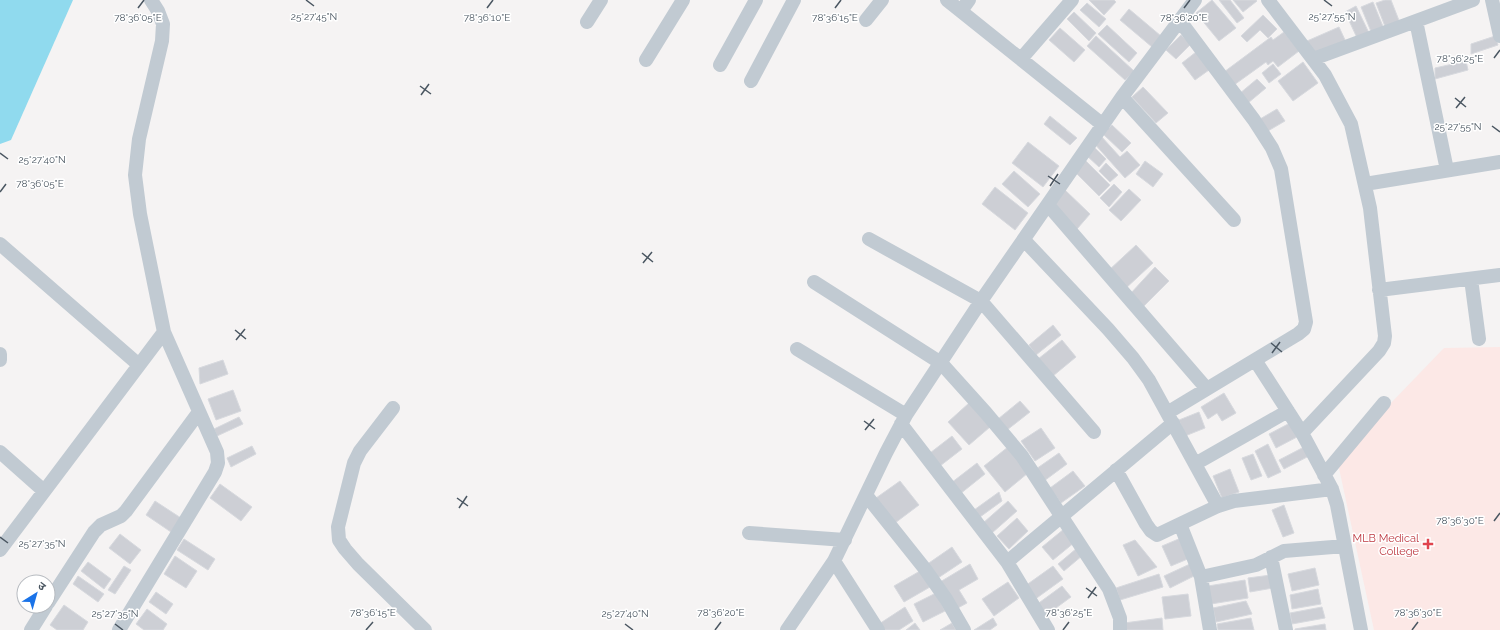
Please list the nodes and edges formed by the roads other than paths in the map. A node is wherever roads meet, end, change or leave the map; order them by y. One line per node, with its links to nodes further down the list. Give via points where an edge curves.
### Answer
1 (151, 0): 40 (street, via 163,24 162,41 139,139 135,175 140,214)
2 (601, 0): 18 (street)
3 (683, 0): 21 (street)
4 (756, 0): 23 (street)
5 (794, 0): 24 (street)
6 (882, 0): 15 (street)
7 (947, 0): 14 (street)
8 (1072, 0): 22 (street)
9 (1268, 0): 20 (street)
10 (1473, 0): 13 (street)
11 (1492, 0): 19 (street)
12 (1191, 2): 16 (street)
13 (1447, 4): 17 (street)
14 (965, 6): 22 (street)
15 (866, 20)
16 (1180, 21): 25 (street); 45 (street, via 1254,120 1272,148 1281,169 1306,322 1304,329)
17 (1416, 21): 20 (street); 28 (street)
18 (587, 22)
19 (1500, 36)
20 (1313, 59): 29 (street, via 1325,75 1351,124)
21 (646, 60)
22 (1021, 60): 26 (street)
23 (720, 65)
24 (751, 81)
25 (1122, 97): 26 (street); 31 (street)
26 (1103, 125): 30 (street)
27 (1500, 162): 28 (street)
28 (1447, 170): 29 (street)
29 (1364, 184): 38 (street, via 1370,208)
30 (1048, 205): 33 (street); 48 (street)
31 (1234, 220)
32 (869, 239): 39 (street)
33 (1024, 240): 39 (street); 53 (street, via 1133,358 1149,380)
34 (0, 244): 47 (street)
35 (1500, 275): 36 (street)
36 (1471, 279): 38 (street); 41 (street)
37 (814, 282): 46 (street)
38 (1379, 290): 56 (street, via 1384,343)
39 (981, 301): 46 (street); 55 (street)
40 (164, 332): 47 (street); 52 (street)
41 (1479, 339)
42 (798, 349): 54 (street)
43 (0, 354): 44 (street)
44 (0, 360)
45 (1255, 360): 48 (street); 51 (street)
46 (941, 363): 54 (street); 65 (street, via 1022,456)
47 (139, 365): 62 (street)
48 (1207, 389): 53 (street)
49 (1384, 403): 60 (street)
50 (393, 408): 80 (street, via 360,451 354,463 338,527 339,540 358,564)
51 (1288, 411): 56 (street); 58 (street)
52 (199, 412): 75 (street, via 126,511 101,525 94,532); 79 (street, via 217,452 218,463 215,472)
53 (1170, 418): 58 (street); 59 (street)
54 (904, 420): 63 (street); 73 (street)
55 (1094, 432)
56 (1302, 433): 60 (street)
57 (0, 452): 62 (street)
58 (1195, 464): 64 (street)
59 (1116, 470): 65 (street); 66 (street, via 1151,531 1157,535 1162,534)
60 (1324, 474): 61 (street)
61 (1332, 489): 64 (street, via 1254,498); 69 (street)
62 (44, 491): 70 (street)
63 (866, 495): 68 (street); 82 (street, via 925,569)
64 (1218, 506): 66 (street)
65 (1061, 516): 73 (street); 84 (street, via 1109,589 1120,618)
66 (1180, 524): 74 (street)
67 (749, 533): 68 (street)
68 (845, 540): 72 (street)
69 (1345, 546): 71 (street, via 1284,551); 87 (street)
70 (0, 549)
71 (1271, 557): 74 (street, via 1256,564); 86 (street)
72 (834, 561): 77 (street); 81 (street)
73 (1007, 562): 83 (street)
74 (1201, 577): 85 (street)
75 (56, 591)
76 (41, 614): 78 (street)
77 (791, 628)
78 (31, 630)
79 (119, 630)
80 (425, 630)
81 (878, 630)
82 (964, 630)
83 (1048, 630)
84 (1120, 630)
85 (1210, 630)
86 (1286, 630)
87 (1361, 630)

